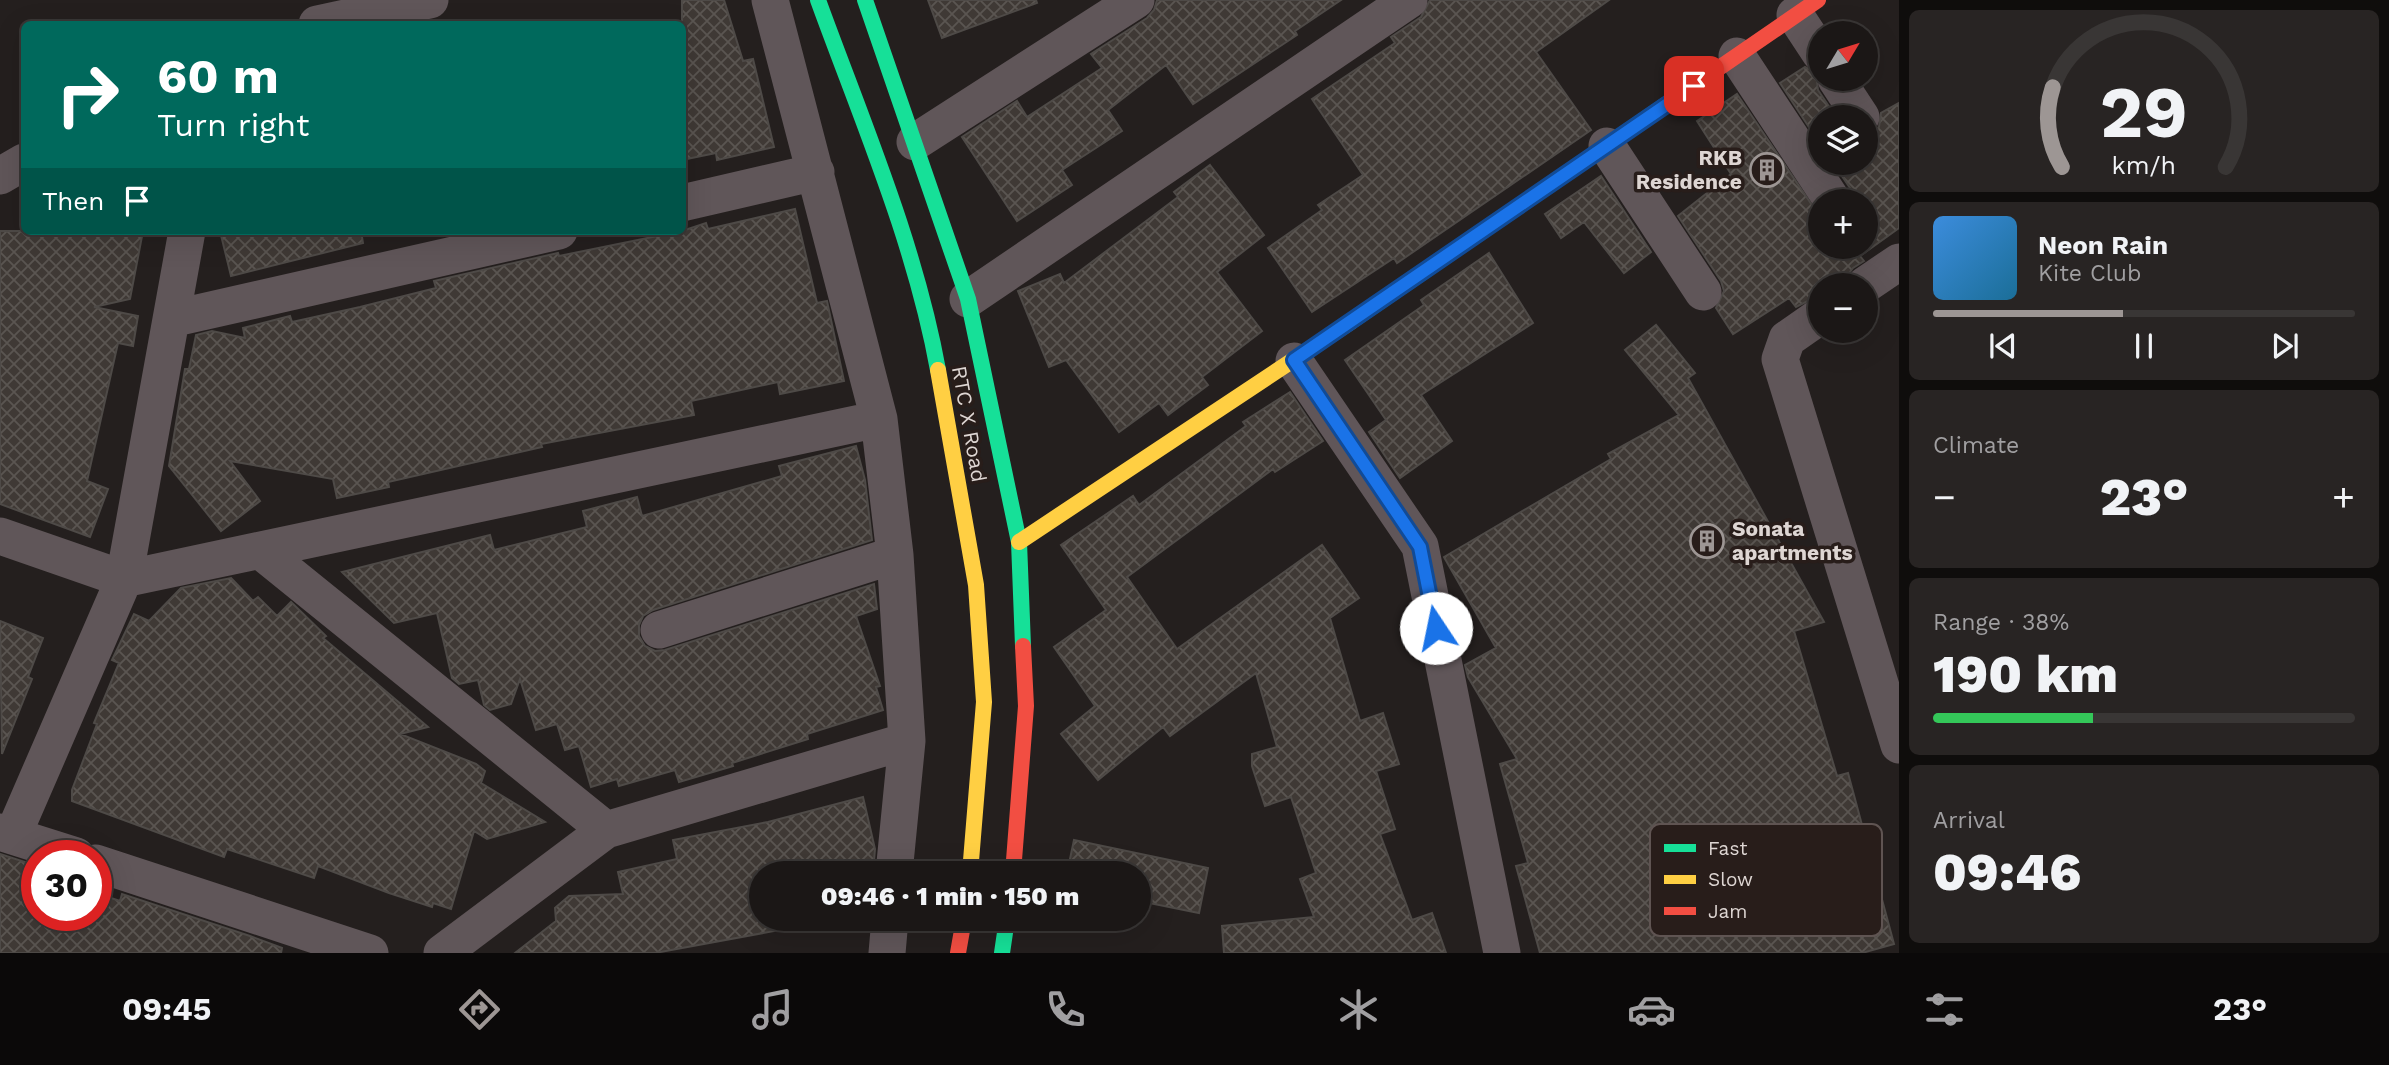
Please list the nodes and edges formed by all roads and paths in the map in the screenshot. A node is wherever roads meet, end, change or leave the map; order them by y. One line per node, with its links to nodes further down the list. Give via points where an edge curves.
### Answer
1 (430, 0): 8 (street)
2 (770, 0): 13 (street)
3 (818, 0): 33 (main road, RTC X Road, via 929,320 976,585)
4 (865, 0): 10 (main road, RTC X Road)
5 (1136, 0): 10 (street)
6 (1409, 0): 22 (street)
7 (1807, 8): 9 (main road)
8 (331, 21)
9 (1737, 56): 11 (main road); 15 (street)
10 (915, 142): 22 (main road, RTC X Road)
11 (1607, 146): 21 (street); 25 (main road)
12 (21, 164): 14 (street)
13 (816, 173): 16 (street); 26 (street)
14 (0, 176)
15 (1825, 189)
16 (686, 202)
17 (186, 235): 23 (street)
18 (541, 235): 23 (street)
19 (1899, 261): 20 (street)
20 (1878, 276)
21 (1703, 292)
22 (968, 299): 28 (main road, RTC X Road)
23 (171, 319): 31 (street)
24 (1808, 324): 35 (street, via 1787,339 1780,359)
25 (1294, 360): 28 (main road); 51 (street, via 1420,547)
26 (878, 419): 29 (street); 30 (street)
27 (0, 536): 31 (street)
28 (1019, 542): 33 (main road, RTC X Road)
29 (261, 551): 31 (street); 36 (street)
30 (895, 555): 32 (street); 34 (street)
31 (124, 579): 37 (street)
32 (659, 630)
33 (1005, 704): 40 (main road, RTC X Road); 41 (main road, RTC X Road)
34 (906, 741): 36 (street); 39 (street)
35 (1899, 745)
36 (606, 830): 47 (street)
37 (7, 834): 38 (street)
38 (26, 840)
39 (895, 861)
40 (973, 861)
41 (1012, 861)
42 (112, 868): 46 (street)
43 (889, 931): 48 (street)
44 (962, 931): 49 (main road)
45 (1005, 931): 50 (main road)
46 (370, 953)
47 (442, 953)
48 (887, 953)
49 (958, 953)
50 (1002, 953)
51 (1502, 953)

